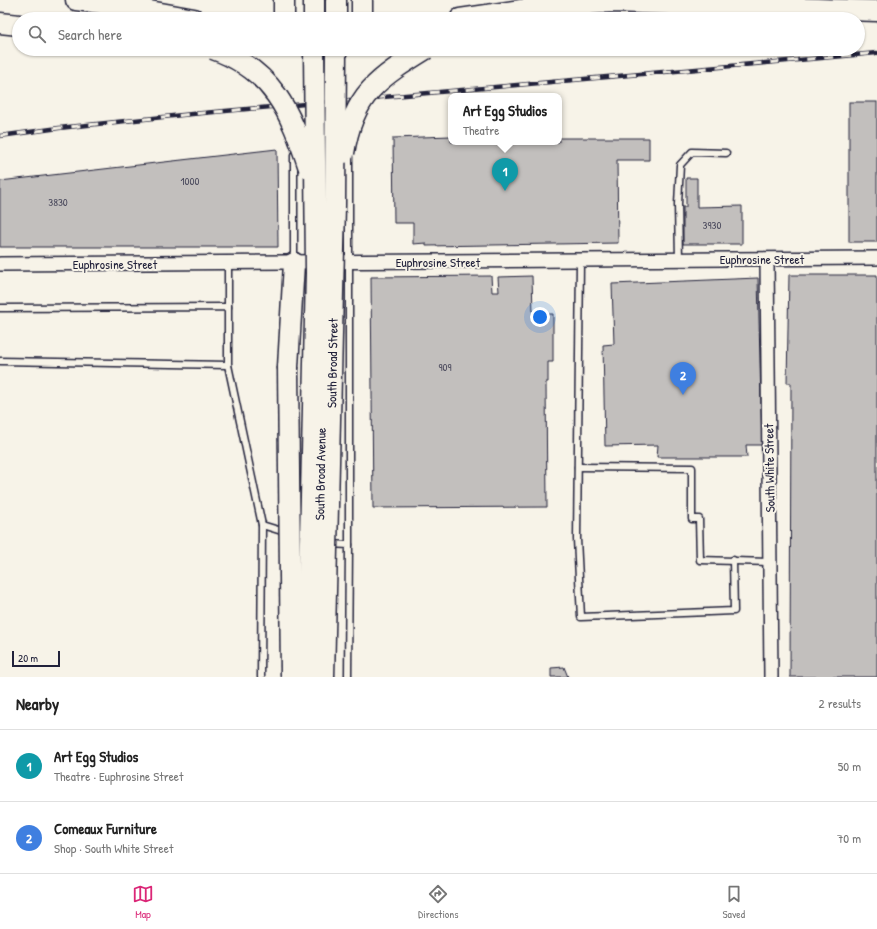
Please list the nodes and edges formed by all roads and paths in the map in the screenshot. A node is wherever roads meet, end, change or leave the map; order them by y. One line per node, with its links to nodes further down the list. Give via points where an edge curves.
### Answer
1 (76, 0): 7 (main road)
2 (284, 0): 8 (main road)
3 (314, 0): 9 (main road)
4 (336, 0): 10 (main road)
5 (362, 0): 11 (main road)
6 (877, 11): 12 (main road, via 611,2)
7 (156, 12)
8 (284, 12)
9 (314, 12)
10 (336, 12)
11 (362, 12)
12 (507, 12)
13 (877, 16): 14 (main road)
14 (865, 18)
15 (232, 56): 21 (main road, bridge, via 254,69 276,94 291,120)
16 (314, 56): 21 (main road, South Broad Street, bridge)
17 (336, 56): 22 (main road, South Broad Street, bridge)
18 (415, 56): 22 (main road, bridge, via 372,87 358,105 345,146)
19 (326, 152): 27 (street, South Broad Avenue); 28 (lane, via 349,151); 30 (lane, via 294,155)
20 (726, 153): 24 (lane, via 692,152 680,165)
21 (314, 184): 46 (main road, South Broad Street, bridge, via 316,281)
22 (335, 204): 48 (main road, South Broad Street, bridge)
23 (877, 258): 25 (street, Euphrosine Street)
24 (679, 260): 25 (street, Euphrosine Street); 26 (street, Euphrosine Street)
25 (767, 260): 43 (street, South White Street)
26 (580, 261): 28 (street, Euphrosine Street); 36 (lane)
27 (326, 262): 28 (street, Euphrosine Street); 30 (street, Euphrosine Street); 40 (street, South Broad Avenue)
28 (348, 262): 41 (lane)
29 (228, 263): 30 (street, Euphrosine Street); 31 (street, Euphrosine Street); 32 (lane)
30 (294, 263): 45 (main road, bridge, via 288,367)
31 (0, 264)
32 (228, 306): 33 (lane); 35 (lane)
33 (0, 308)
34 (0, 361): 35 (lane)
35 (228, 365): 37 (lane)
36 (578, 467): 42 (lane, via 692,468 692,519 699,519 700,560); 42 (lane, via 577,539 581,617 734,611)
37 (262, 525): 38 (lane); 44 (lane)
38 (298, 537)
39 (305, 539): 40 (lane)
40 (319, 544): 41 (lane); 47 (street, South Broad Avenue)
41 (349, 545): 49 (lane)
42 (733, 560): 43 (lane)
43 (770, 562): 50 (street, South White Street)
44 (261, 677)
45 (291, 677)
46 (307, 677)
47 (316, 677)
48 (324, 677)
49 (348, 677)
50 (771, 677)

